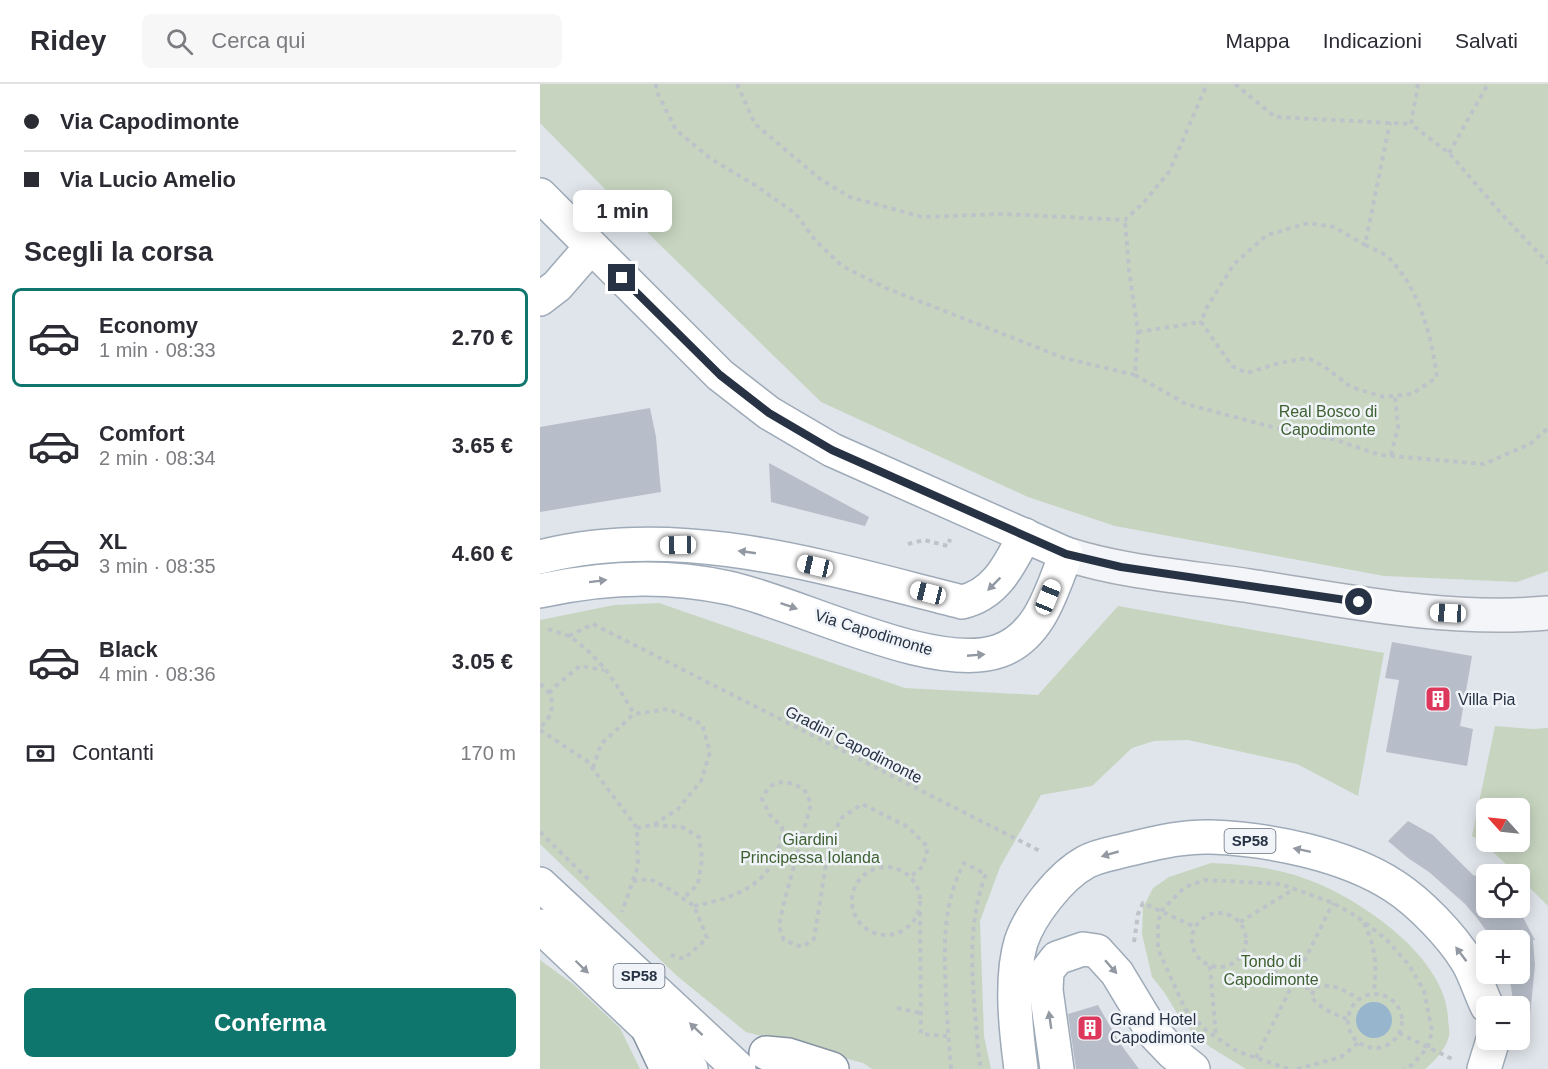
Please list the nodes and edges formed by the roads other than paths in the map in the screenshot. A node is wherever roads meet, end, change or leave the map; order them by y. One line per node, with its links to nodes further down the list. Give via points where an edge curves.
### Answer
1 (540, 195): 2 (main road)
2 (591, 247): 3 (main road); 4 (main road, via 720,375 769,413 832,450)
3 (540, 299)
4 (1025, 535): 5 (main road); 6 (main road, one-way to 6, via 1003,575 984,594 962,602 795,561 715,548 589,547)
5 (1066, 554): 7 (main road, Via Capodimonte, one-way to 5, via 613,579 677,579 751,594 890,641 948,654 983,655 1017,641 1035,625); 8 (street, via 1121,567 1425,612)
6 (540, 557)
7 (540, 591)
8 (1548, 614)
9 (540, 884): 14 (main road, SP58, one-way to 9)
10 (540, 926): 12 (main road, SP58, one-way to 12)
11 (1483, 996): 19 (main road, SP58, one-way to 19, via 1467,961 1437,922 1394,886 1351,865 1306,850 1209,837 1168,841 1088,861 1052,892 1032,918 1014,976)
12 (648, 1029): 16 (main road); 17 (main road, SP58)
13 (1483, 1050): 15 (main road)
14 (752, 1061): 18 (main road, via 788,1055)
15 (1469, 1065)
16 (667, 1069)
17 (691, 1069)
18 (832, 1069)
19 (1021, 1069)
20 (1057, 1069): 21 (main road, one-way to 21, via 1047,971 1057,957 1083,949 1097,951 1117,973 1152,1030)
21 (1193, 1069)

